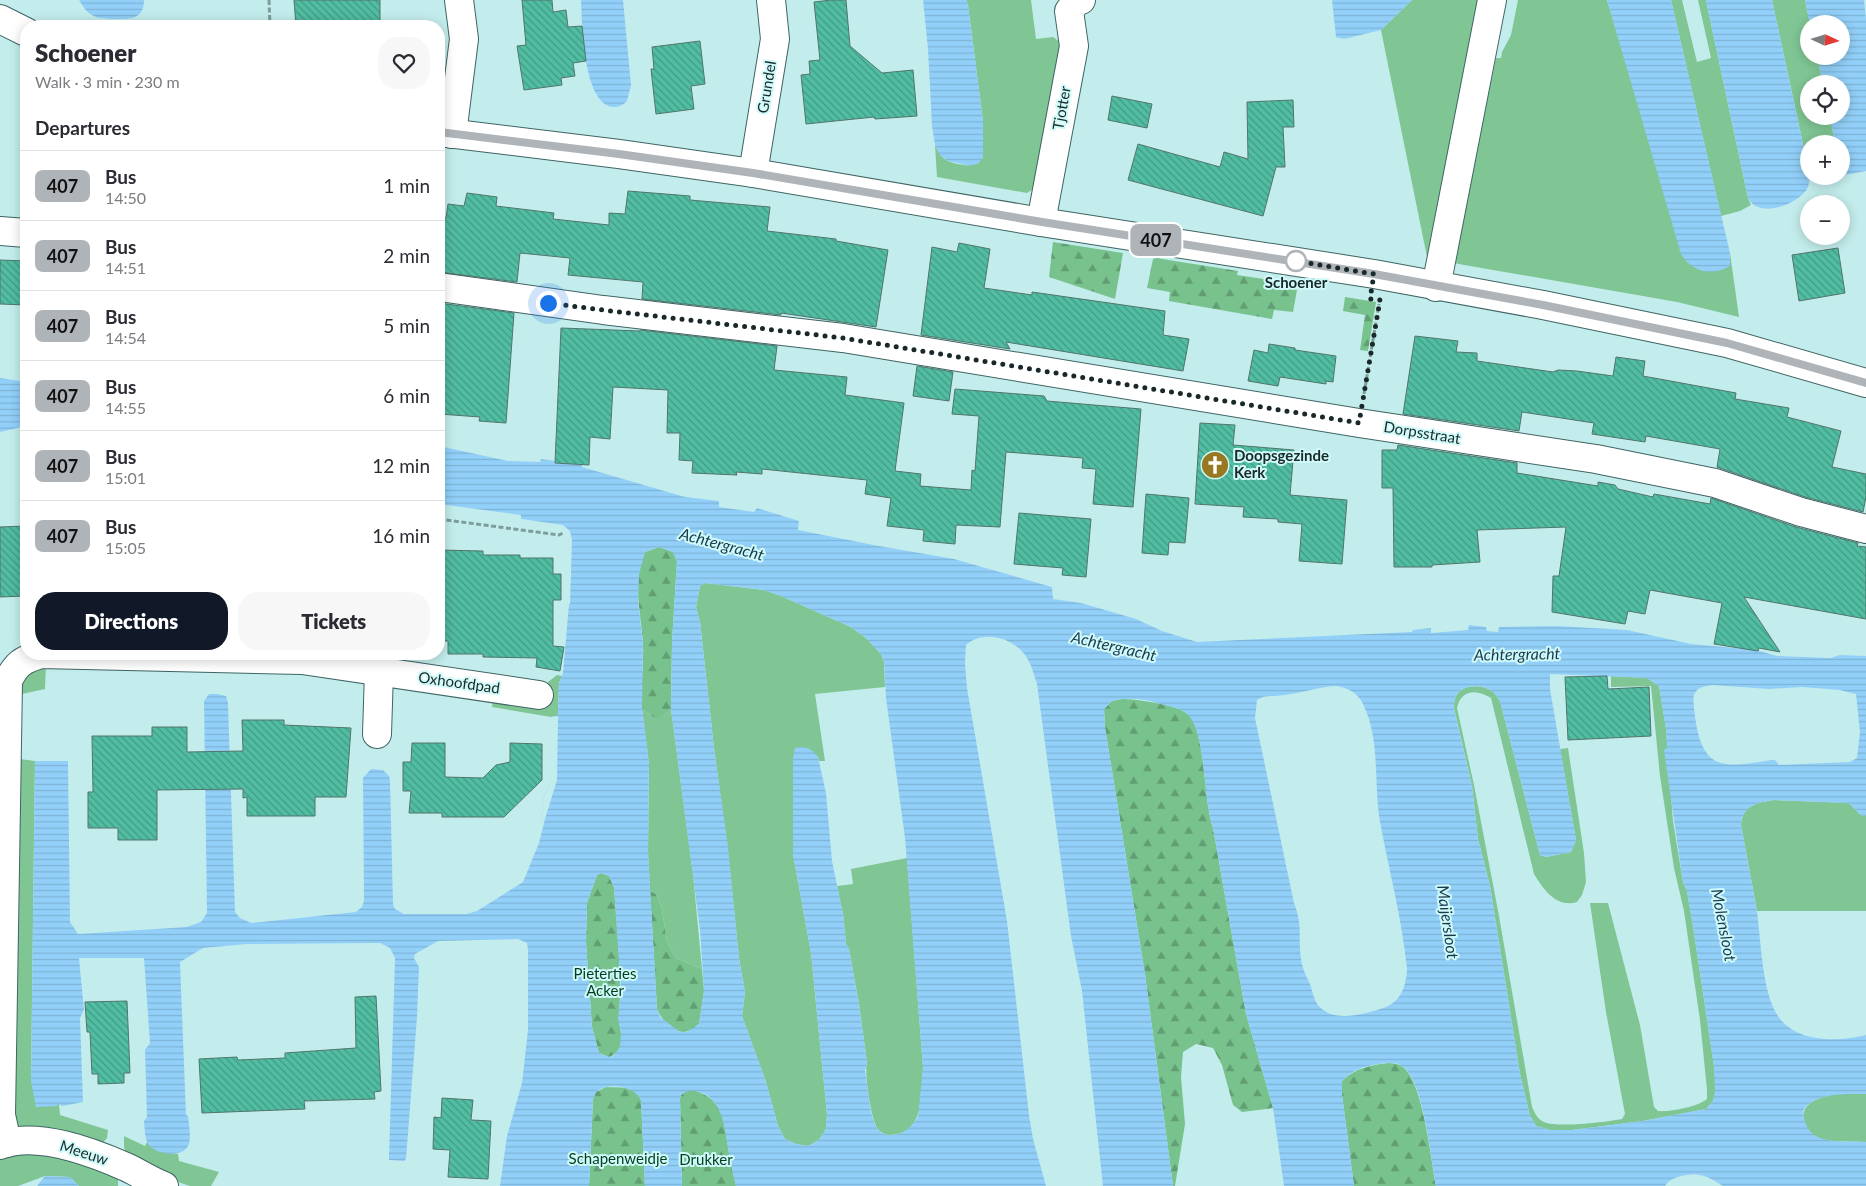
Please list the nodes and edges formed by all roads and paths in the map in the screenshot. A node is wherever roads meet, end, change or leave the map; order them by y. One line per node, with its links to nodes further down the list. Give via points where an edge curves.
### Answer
1 (269, 0): 7 (path)
2 (459, 0): 9 (street, via 464,39)
3 (771, 0): 10 (street, Grundel, via 775,39)
4 (1081, 0): 11 (street, Tjotter, via 1069,11 1074,46)
5 (1492, 0): 15 (street)
6 (0, 19): 8 (street)
7 (270, 20)
8 (20, 29)
9 (446, 133): 10 (street)
10 (753, 173): 11 (street)
11 (1042, 222): 14 (street)
12 (0, 230): 13 (street)
13 (20, 232)
14 (1374, 274): 15 (street); 18 (path, via 1370,299 1380,300)
15 (1436, 287): 17 (street, via 1543,305 1727,343)
16 (445, 288): 18 (street, Dorpsstraat, via 843,338)
17 (1866, 383)
18 (1359, 423): 20 (street, Dorpsstraat, via 1596,459 1715,483 1801,512)
19 (445, 520): 21 (path)
20 (1866, 529)
21 (563, 533)
22 (24, 660): 27 (street, Oxhoofdpad, via 14,668 8,681)
23 (302, 660): 24 (street, Oxhoofdpad)
24 (379, 672): 25 (street, Oxhoofdpad); 26 (street)
25 (539, 695)
26 (377, 734)
27 (3, 1144): 28 (street, Meeuw, via 39,1141 70,1146 126,1167)
28 (164, 1186)

